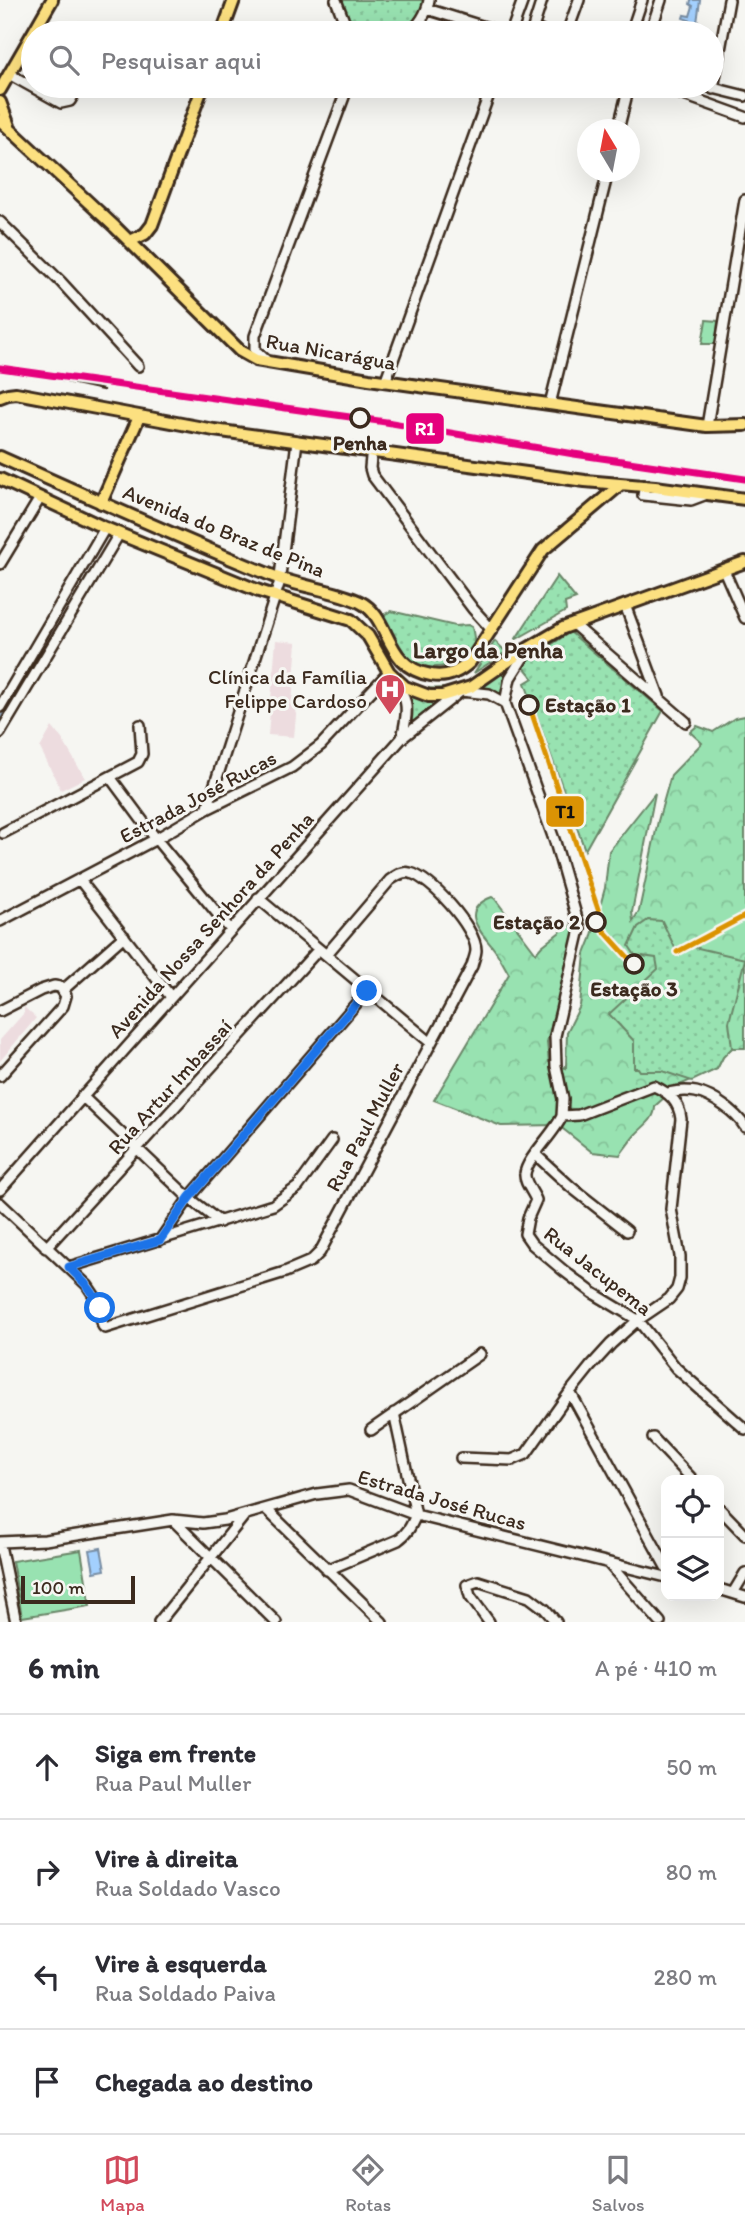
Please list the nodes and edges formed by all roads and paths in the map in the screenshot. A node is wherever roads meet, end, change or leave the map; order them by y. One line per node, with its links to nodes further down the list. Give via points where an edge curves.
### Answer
1 (52, 0): 11 (main road)
2 (234, 0): 12 (main road)
3 (336, 0): 13 (street)
4 (523, 0): 16 (street)
5 (542, 0): 17 (street)
6 (579, 0): 18 (street)
7 (642, 0): 19 (street)
8 (660, 0): 20 (street)
9 (729, 0): 21 (street)
10 (428, 4): 14 (street); 15 (street)
11 (40, 21)
12 (226, 21)
13 (344, 21)
14 (420, 21)
15 (473, 21)
16 (515, 21)
17 (535, 21)
18 (571, 21)
19 (635, 21)
20 (654, 21)
21 (724, 21)
22 (21, 53): 23 (main road)
23 (9, 74): 24 (street); 25 (main road)
24 (21, 81)
25 (0, 90)
26 (724, 91): 27 (street)
27 (745, 96)
28 (52, 98): 29 (street, via 61,103)
29 (72, 98)
30 (198, 98): 43 (main road, via 152,225)
31 (344, 98): 44 (street, via 255,336 255,350)
32 (488, 98): 46 (street)
33 (626, 98): 37 (street)
34 (692, 98): 36 (street)
35 (0, 102): 39 (main road)
36 (745, 117)
37 (621, 119)
38 (0, 120): 39 (main road, Rua Nicarágua)
39 (10, 128): 43 (main road, Rua Nicarágua)
40 (606, 182): 48 (street)
41 (745, 200): 51 (street)
42 (0, 222): 45 (street)
43 (130, 241): 44 (main road, Rua Nicarágua, via 240,351)
44 (270, 363): 46 (main road, Rua Nicarágua)
45 (138, 366)
46 (385, 382): 48 (main road, Rua Nicarágua)
47 (0, 397): 49 (main road, via 16,393)
48 (550, 404): 51 (main road, Rua Nicarágua)
49 (139, 417): 52 (main road); 59 (main road)
50 (745, 425): 51 (main road, Rua Nicarágua)
51 (706, 426)
52 (297, 441): 56 (main road); 67 (street)
53 (0, 457): 59 (main road, Avenida do Braz de Pina)
54 (371, 457): 72 (street, via 372,475)
55 (0, 479): 57 (main road, Avenida do Braz de Pina)
56 (620, 485): 58 (main road); 72 (main road, via 543,551)
57 (40, 498): 60 (main road, Avenida do Braz de Pina); 64 (street)
58 (745, 499)
59 (101, 503): 67 (main road, Avenida do Braz de Pina)
60 (105, 528): 61 (main road, Avenida do Braz de Pina); 62 (street)
61 (119, 534): 65 (street); 68 (main road, Avenida do Braz de Pina)
62 (88, 558): 65 (street); 78 (street)
63 (745, 562): 66 (main road)
64 (0, 564)
65 (101, 565): 81 (street)
66 (724, 570): 69 (main road); 70 (street)
67 (280, 579): 68 (street); 72 (main road, Avenida do Braz de Pina, via 363,604 376,615 402,661 436,676 458,671)
68 (275, 598): 74 (main road, Avenida do Braz de Pina, via 351,620 368,636); 84 (street)
69 (625, 605): 71 (main road); 76 (street)
70 (745, 618)
71 (573, 624): 73 (main road); 76 (street)
72 (492, 630)
73 (528, 649): 75 (main road); 77 (street, via 510,678)
74 (388, 672): 75 (main road, via 405,687 429,696); 82 (street, via 405,697 408,714); 84 (street, Estrada José Rucas, via 306,757)
75 (461, 691): 77 (street, via 489,694); 82 (street)
76 (660, 697): 79 (street)
77 (505, 703): 101 (street, via 555,842 580,929 555,1036)
78 (0, 707)
79 (686, 722)
80 (140, 725): 83 (street, via 141,759)
81 (0, 733)
82 (402, 738): 88 (street, Avenida Nossa Senhora da Penha)
83 (110, 777): 85 (street); 86 (street)
84 (207, 809): 86 (street, Estrada José Rucas)
85 (3, 833)
86 (156, 839): 87 (street, Estrada José Rucas); 90 (street)
87 (79, 879): 89 (street, Estrada José Rucas); 91 (street)
88 (258, 898): 90 (street, Avenida Nossa Senhora da Penha); 92 (street)
89 (0, 921)
90 (230, 929): 95 (street, Avenida Nossa Senhora da Penha)
91 (124, 936): 93 (street); 95 (street)
92 (323, 952): 94 (street); 97 (street, Rua Paul Muller, via 400,873 414,874 444,897 470,931 476,949 472,966); 104 (street, Rua Artur Imbassaí)
93 (63, 990): 96 (street, via 50,986); 98 (street, via 64,1006)
94 (367, 991): 97 (street); 107 (street)
95 (171, 997): 100 (street, Avenida Nossa Senhora da Penha)
96 (0, 1011)
97 (430, 1042): 113 (street, Rua Paul Muller, via 320,1252 311,1261 108,1329 103,1326 97,1300)
98 (0, 1076)
99 (668, 1093): 101 (street, via 654,1086 579,1115); 102 (street, via 698,1092 723,1106); 114 (street, via 681,1119 671,1209 680,1278 669,1298)
100 (82, 1096): 104 (street); 106 (street, Avenida Nossa Senhora da Penha)
101 (562, 1116): 105 (street, Rua Jacupema)
102 (745, 1127)
103 (332, 1140): 109 (street, via 289,1195)
104 (137, 1149): 107 (street); 112 (street, Rua Artur Imbassaí)
105 (536, 1155): 110 (street); 114 (street, Rua Jacupema, via 525,1175 536,1200 525,1234 584,1286)
106 (0, 1190)
107 (189, 1198): 109 (street); 111 (street)
108 (0, 1203): 112 (street)
109 (220, 1222): 111 (street)
110 (628, 1231)
111 (160, 1240): 113 (street)
112 (46, 1248): 113 (street)
113 (69, 1267)
114 (638, 1320): 116 (street); 118 (street, Rua Jacupema, via 677,1368)
115 (480, 1354): 117 (street)
116 (570, 1392): 121 (street, via 521,1458); 131 (street)
117 (394, 1413): 119 (street); 125 (street)
118 (745, 1429)
119 (371, 1430)
120 (653, 1438): 122 (street)
121 (461, 1458)
122 (688, 1475)
123 (267, 1510): 125 (street, Estrada José Rucas, via 317,1494 349,1490); 126 (street, Estrada José Rucas); 133 (street)
124 (724, 1513): 128 (street)
125 (416, 1515): 132 (street, Estrada José Rucas); 133 (street, via 406,1535 398,1540)
126 (244, 1516): 127 (street, Estrada José Rucas, via 203,1523); 130 (street)
127 (173, 1520): 129 (street, Estrada José Rucas); 130 (street)
128 (745, 1535)
129 (0, 1544): 140 (street)
130 (211, 1558): 139 (street); 141 (street)
131 (661, 1558)
132 (609, 1564): 135 (street, Estrada José Rucas); 147 (street)
133 (327, 1570): 144 (street)
134 (745, 1573): 137 (street)
135 (661, 1576)
136 (724, 1590): 137 (street)
137 (733, 1593): 138 (street)
138 (745, 1597)
139 (267, 1613): 142 (street); 143 (street)
140 (16, 1622)
141 (159, 1622)
142 (259, 1622)
143 (276, 1622)
144 (383, 1622)
145 (489, 1622): 146 (street, via 470,1596 470,1582 529,1597)
146 (556, 1622)
147 (660, 1622)

